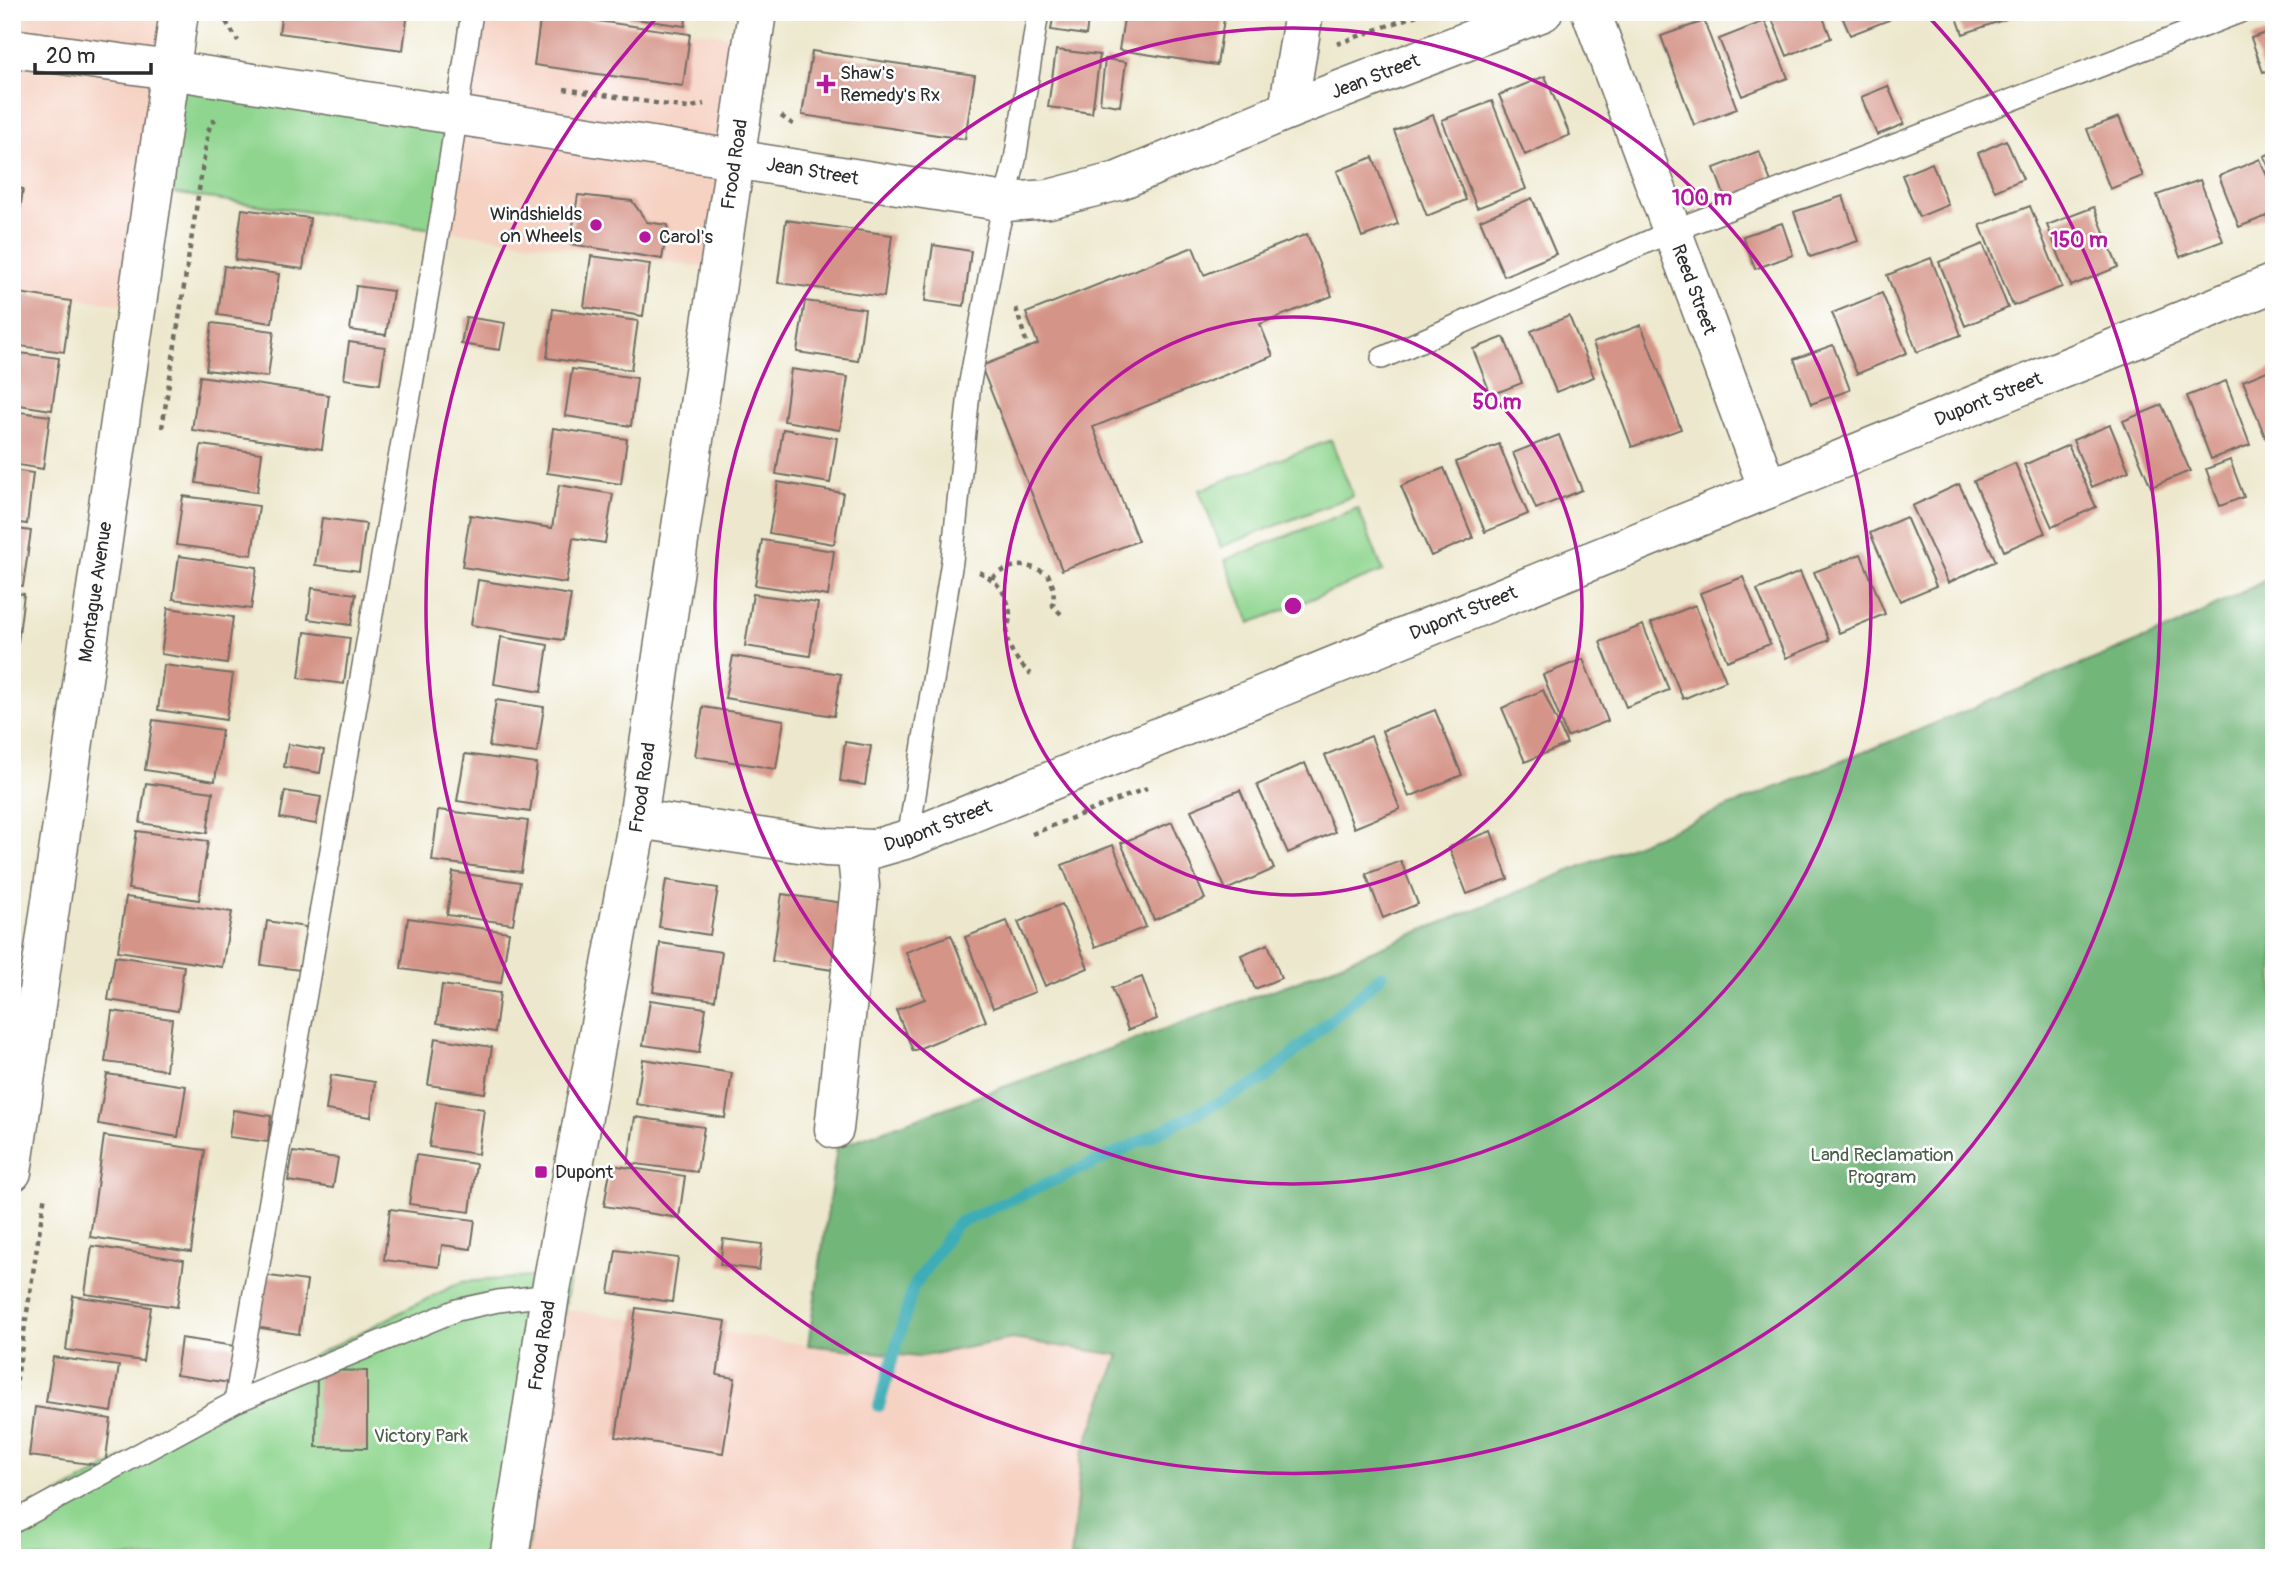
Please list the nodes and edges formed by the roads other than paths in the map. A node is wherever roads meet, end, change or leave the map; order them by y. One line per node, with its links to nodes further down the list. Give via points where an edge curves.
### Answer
1 (179, 12): 10 (street, Montague Avenue)
2 (471, 12): 12 (lane)
3 (757, 12): 13 (street, Frood Road)
4 (1038, 12): 14 (lane)
5 (1304, 12): 11 (street)
6 (1543, 12): 11 (street, Jean Street)
7 (1591, 12): 15 (street, Reed Street)
8 (2240, 12): 15 (lane)
9 (12, 48): 10 (street, Jean Street)
10 (170, 70): 12 (street, Jean Street); 23 (street, Montague Avenue)
11 (1288, 110): 14 (street, Jean Street, via 1118,181 1049,199)
12 (455, 115): 13 (street, Jean Street); 25 (lane, via 443,206)
13 (736, 160): 14 (street, Jean Street); 19 (street, Frood Road)
14 (1006, 202): 20 (lane, via 970,382 952,561)
15 (1672, 231): 17 (lane); 18 (street, Reed Street)
16 (2274, 284): 18 (street, Dupont Street)
17 (1382, 359)
18 (1768, 489): 20 (street, Dupont Street)
19 (638, 819): 21 (street, Dupont Street); 24 (street, Frood Road)
20 (908, 839): 21 (street, Dupont Street, via 873,849)
21 (856, 848): 22 (street, via 860,886)
22 (834, 1129)
23 (13, 1161)
24 (550, 1295): 25 (lane, via 457,1310); 27 (street, Frood Road)
25 (235, 1402): 26 (lane)
26 (12, 1523)
27 (509, 1558)

